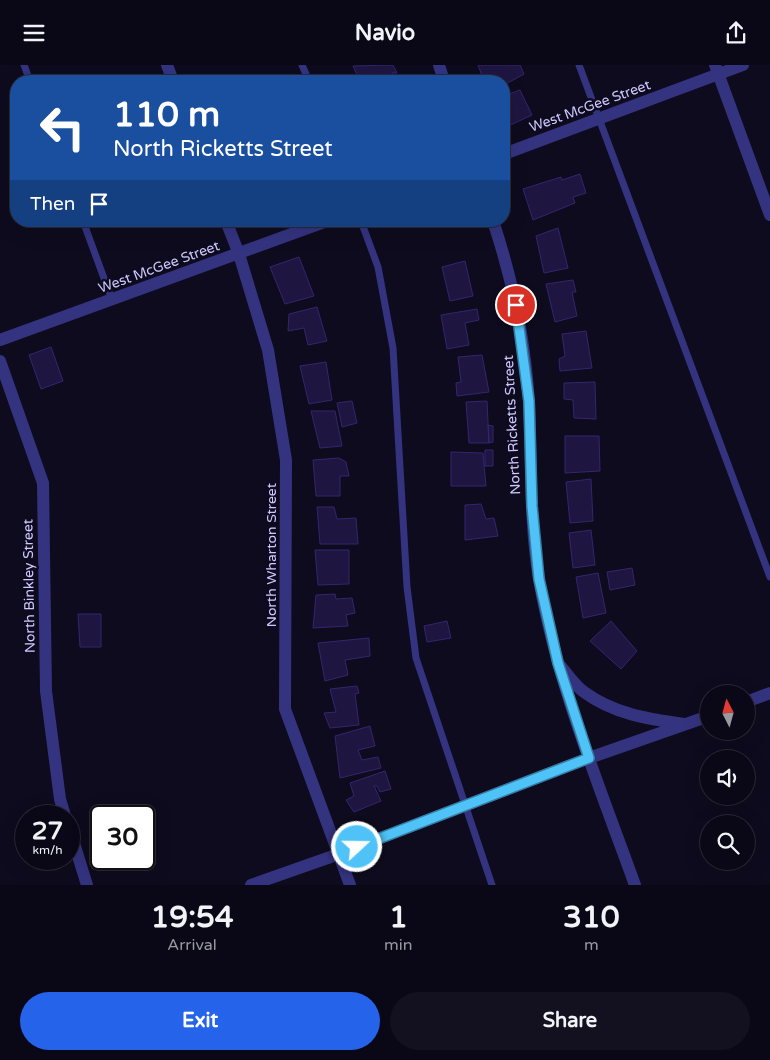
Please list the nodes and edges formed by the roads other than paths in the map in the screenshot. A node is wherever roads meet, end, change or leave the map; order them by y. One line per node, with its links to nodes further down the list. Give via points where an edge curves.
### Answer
1 (579, 65): 4 (lane)
2 (743, 65): 3 (street, West McGee Street)
3 (717, 70): 4 (street, West McGee Street); 6 (street)
4 (599, 119): 5 (street, West McGee Street); 16 (lane)
5 (510, 152)
6 (770, 215)
7 (84, 227): 13 (lane)
8 (228, 227): 12 (street, North Wharton Street)
9 (311, 227): 12 (street, West McGee Street)
10 (363, 227): 24 (lane, via 378,267 392,349 407,587 416,658)
11 (495, 227): 17 (street, North Ricketts Street, via 510,273 522,337 539,579)
12 (239, 255): 13 (street, West McGee Street); 25 (street, North Wharton Street, via 268,350 286,460 285,709)
13 (112, 300): 14 (street, West McGee Street)
14 (0, 340)
15 (0, 361): 23 (street, North Binkley Street, via 43,483 46,691)
16 (770, 577)
17 (558, 663): 21 (street, via 583,691 609,707 637,718); 22 (street, North Ricketts Street)
18 (770, 693): 19 (street)
19 (755, 699)
20 (700, 720): 21 (street)
21 (686, 725): 22 (street)
22 (589, 758): 24 (street); 31 (street, North Ricketts Street)
23 (62, 805)
24 (465, 806): 25 (street); 30 (lane)
25 (339, 854): 28 (street); 29 (street, North Wharton Street)
26 (80, 861): 27 (street)
27 (88, 885)
28 (251, 885)
29 (350, 885)
30 (492, 885)
31 (635, 885)

